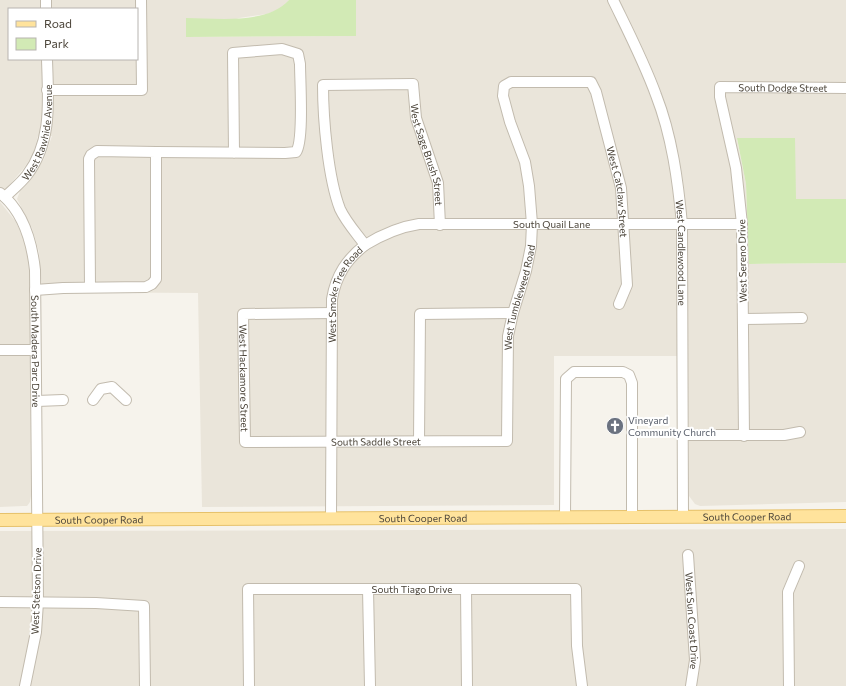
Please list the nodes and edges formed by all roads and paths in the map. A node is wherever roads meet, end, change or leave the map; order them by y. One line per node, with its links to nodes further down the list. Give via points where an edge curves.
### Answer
1 (141, 0): 8 (street, via 142,90)
2 (613, 0): 13 (street, West Candlewood Lane, via 657,96 678,183)
3 (47, 60): 8 (street, West Rawhide Avenue)
4 (591, 82): 12 (street, West Tumbleweed Road, via 511,82 504,86 503,96 510,122 525,162); 16 (street, West Catclaw Street, via 622,188)
5 (413, 84): 15 (street, West Sage Brush Street, via 416,118 438,183); 17 (street, West Smoke Tree Road, via 323,85 327,140 338,201 346,219)
6 (720, 87): 7 (street, South Dodge Street); 14 (street, West Sereno Drive, via 720,98 736,168)
7 (846, 88)
8 (48, 90): 11 (street, West Rawhide Avenue, via 47,129 35,164 26,177)
9 (156, 152): 10 (street); 18 (street, via 156,279 146,287); 18 (street, via 97,151 90,155)
10 (234, 153): 10 (street, via 296,152 299,148 298,54 282,50 233,53)
11 (3, 195): 19 (street, South Madera Parc Drive, via 20,218 29,239 35,270)
12 (532, 224): 15 (street, South Quail Lane); 16 (street, South Quail Lane); 22 (street, West Tumbleweed Road, via 526,271)
13 (682, 224): 14 (street, South Quail Lane); 16 (street, South Quail Lane); 32 (street, West Candlewood Lane)
14 (742, 224): 24 (street, West Sereno Drive)
15 (440, 225): 17 (street, South Quail Lane, via 403,226)
16 (625, 225): 20 (street, West Catclaw Street, via 628,285)
17 (365, 245): 21 (street, West Smoke Tree Road, via 354,253 341,269 334,285)
18 (90, 287): 19 (street)
19 (35, 290): 26 (street, South Madera Parc Drive)
20 (619, 304)
21 (332, 313): 36 (street, West Hackamore Street, via 243,314); 37 (street, West Smoke Tree Road)
22 (513, 313): 34 (street, via 420,314); 35 (street, West Tumbleweed Road, via 508,336)
23 (802, 318): 24 (street)
24 (743, 319): 33 (street, West Sereno Drive)
25 (0, 350): 26 (street)
26 (35, 350): 30 (street, South Madera Parc Drive)
27 (62, 400): 30 (street)
28 (93, 400): 29 (street, via 101,389 112,387)
29 (126, 400)
30 (37, 401): 44 (street, South Madera Parc Drive)
31 (800, 432): 33 (street)
32 (684, 435): 33 (street); 41 (street, West Candlewood Lane)
33 (744, 436)
34 (419, 441): 35 (street, South Saddle Street); 37 (street, South Saddle Street)
35 (507, 441)
36 (245, 442): 37 (street, South Saddle Street)
37 (332, 442): 42 (street, West Smoke Tree Road)
38 (632, 516): 40 (main road, South Cooper Road); 40 (street, via 632,383 629,375 623,372 574,372 566,379); 41 (main road, South Cooper Road)
39 (846, 516): 41 (main road, South Cooper Road)
40 (565, 517): 42 (main road, South Cooper Road)
41 (683, 517)
42 (331, 518): 44 (main road, South Cooper Road)
43 (0, 520): 44 (main road, South Cooper Road)
44 (37, 520): 50 (street, West Stetson Drive)
45 (688, 555): 57 (street, West Sun Coast Drive, via 695,660)
46 (799, 566): 58 (street, via 788,592)
47 (466, 588): 48 (street, South Tiago Drive); 55 (street); 56 (street, South Tiago Drive, via 576,588 577,646)
48 (368, 589): 53 (street, South Tiago Drive, via 248,589); 54 (street)
49 (0, 602): 50 (street)
50 (38, 602): 51 (street, West Stetson Drive, via 36,632); 52 (street, via 144,606)
51 (25, 686)
52 (145, 686)
53 (249, 686)
54 (370, 686)
55 (468, 686)
56 (582, 686)
57 (691, 686)
58 (789, 686)

